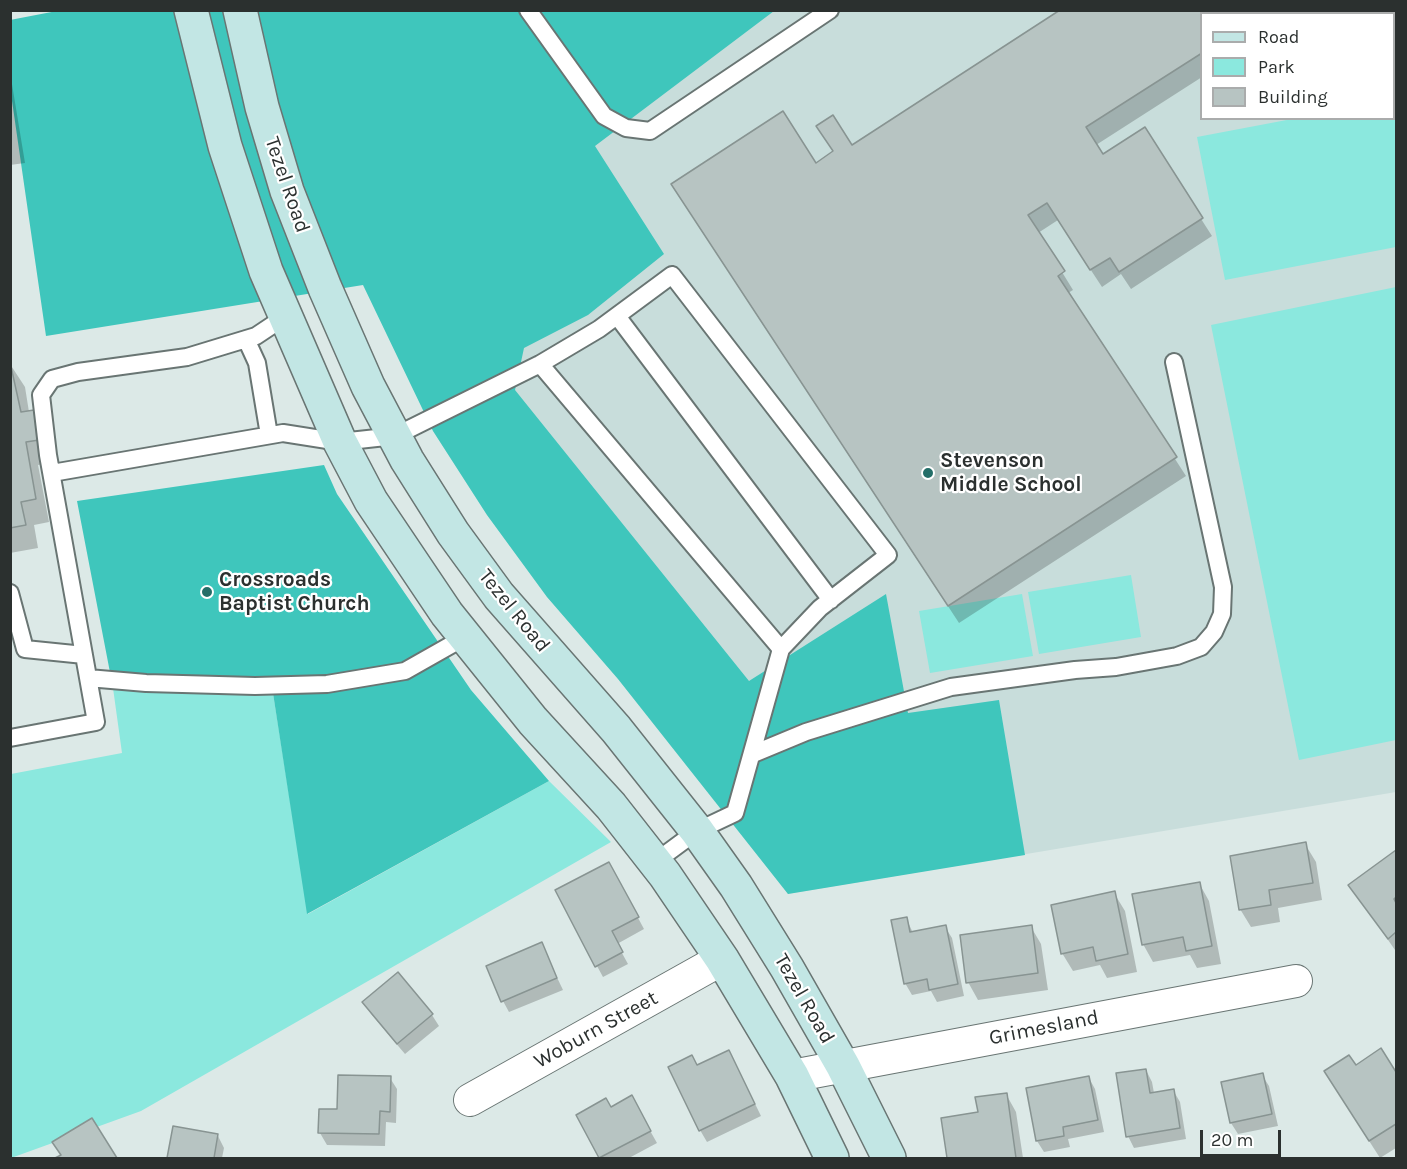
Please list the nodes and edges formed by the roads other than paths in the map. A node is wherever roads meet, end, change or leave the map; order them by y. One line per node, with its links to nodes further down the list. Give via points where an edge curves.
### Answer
1 (191, 10): 5 (main road, via 225,146 266,272)
2 (240, 10): 11 (main road, Tezel Road, via 262,107 287,191 358,364)
3 (528, 10): 4 (lane, via 604,116 626,128 650,131)
4 (831, 10)
5 (286, 316): 7 (lane); 12 (main road)
6 (617, 316): 9 (lane); 15 (lane); 15 (lane, via 672,275 888,555)
7 (246, 339): 10 (lane, via 257,363); 13 (lane, via 187,357 52,379 41,396)
8 (1174, 362): 21 (lane, via 1223,587 1222,614 1201,647 1177,656 1116,667 951,687 806,732)
9 (540, 364): 11 (lane); 17 (lane)
10 (269, 435): 12 (lane, via 283,433); 13 (lane)
11 (395, 436): 12 (lane); 22 (main road, Tezel Road, via 453,532 499,596 616,729)
12 (340, 442): 16 (main road, via 371,501)
13 (52, 473): 18 (lane)
14 (10, 593): 18 (lane, via 25,650)
15 (831, 600): 17 (lane)
16 (465, 637): 19 (lane, via 405,671 327,684 255,686); 23 (main road)
17 (782, 650): 21 (lane)
18 (84, 655): 19 (lane)
19 (88, 678): 20 (lane, via 96,722)
20 (10, 738)
21 (753, 754): 22 (lane, via 735,813)
22 (697, 831): 23 (lane); 26 (main road, Tezel Road, via 787,968)
23 (655, 862): 24 (main road)
24 (722, 959): 27 (main road); 28 (street, Woburn Street)
25 (1296, 981): 26 (street, Grimesland)
26 (843, 1066): 27 (street, Grimesland); 30 (main road, Tezel Road)
27 (792, 1076): 29 (main road)
28 (470, 1100)
29 (832, 1158)
30 (889, 1158)

